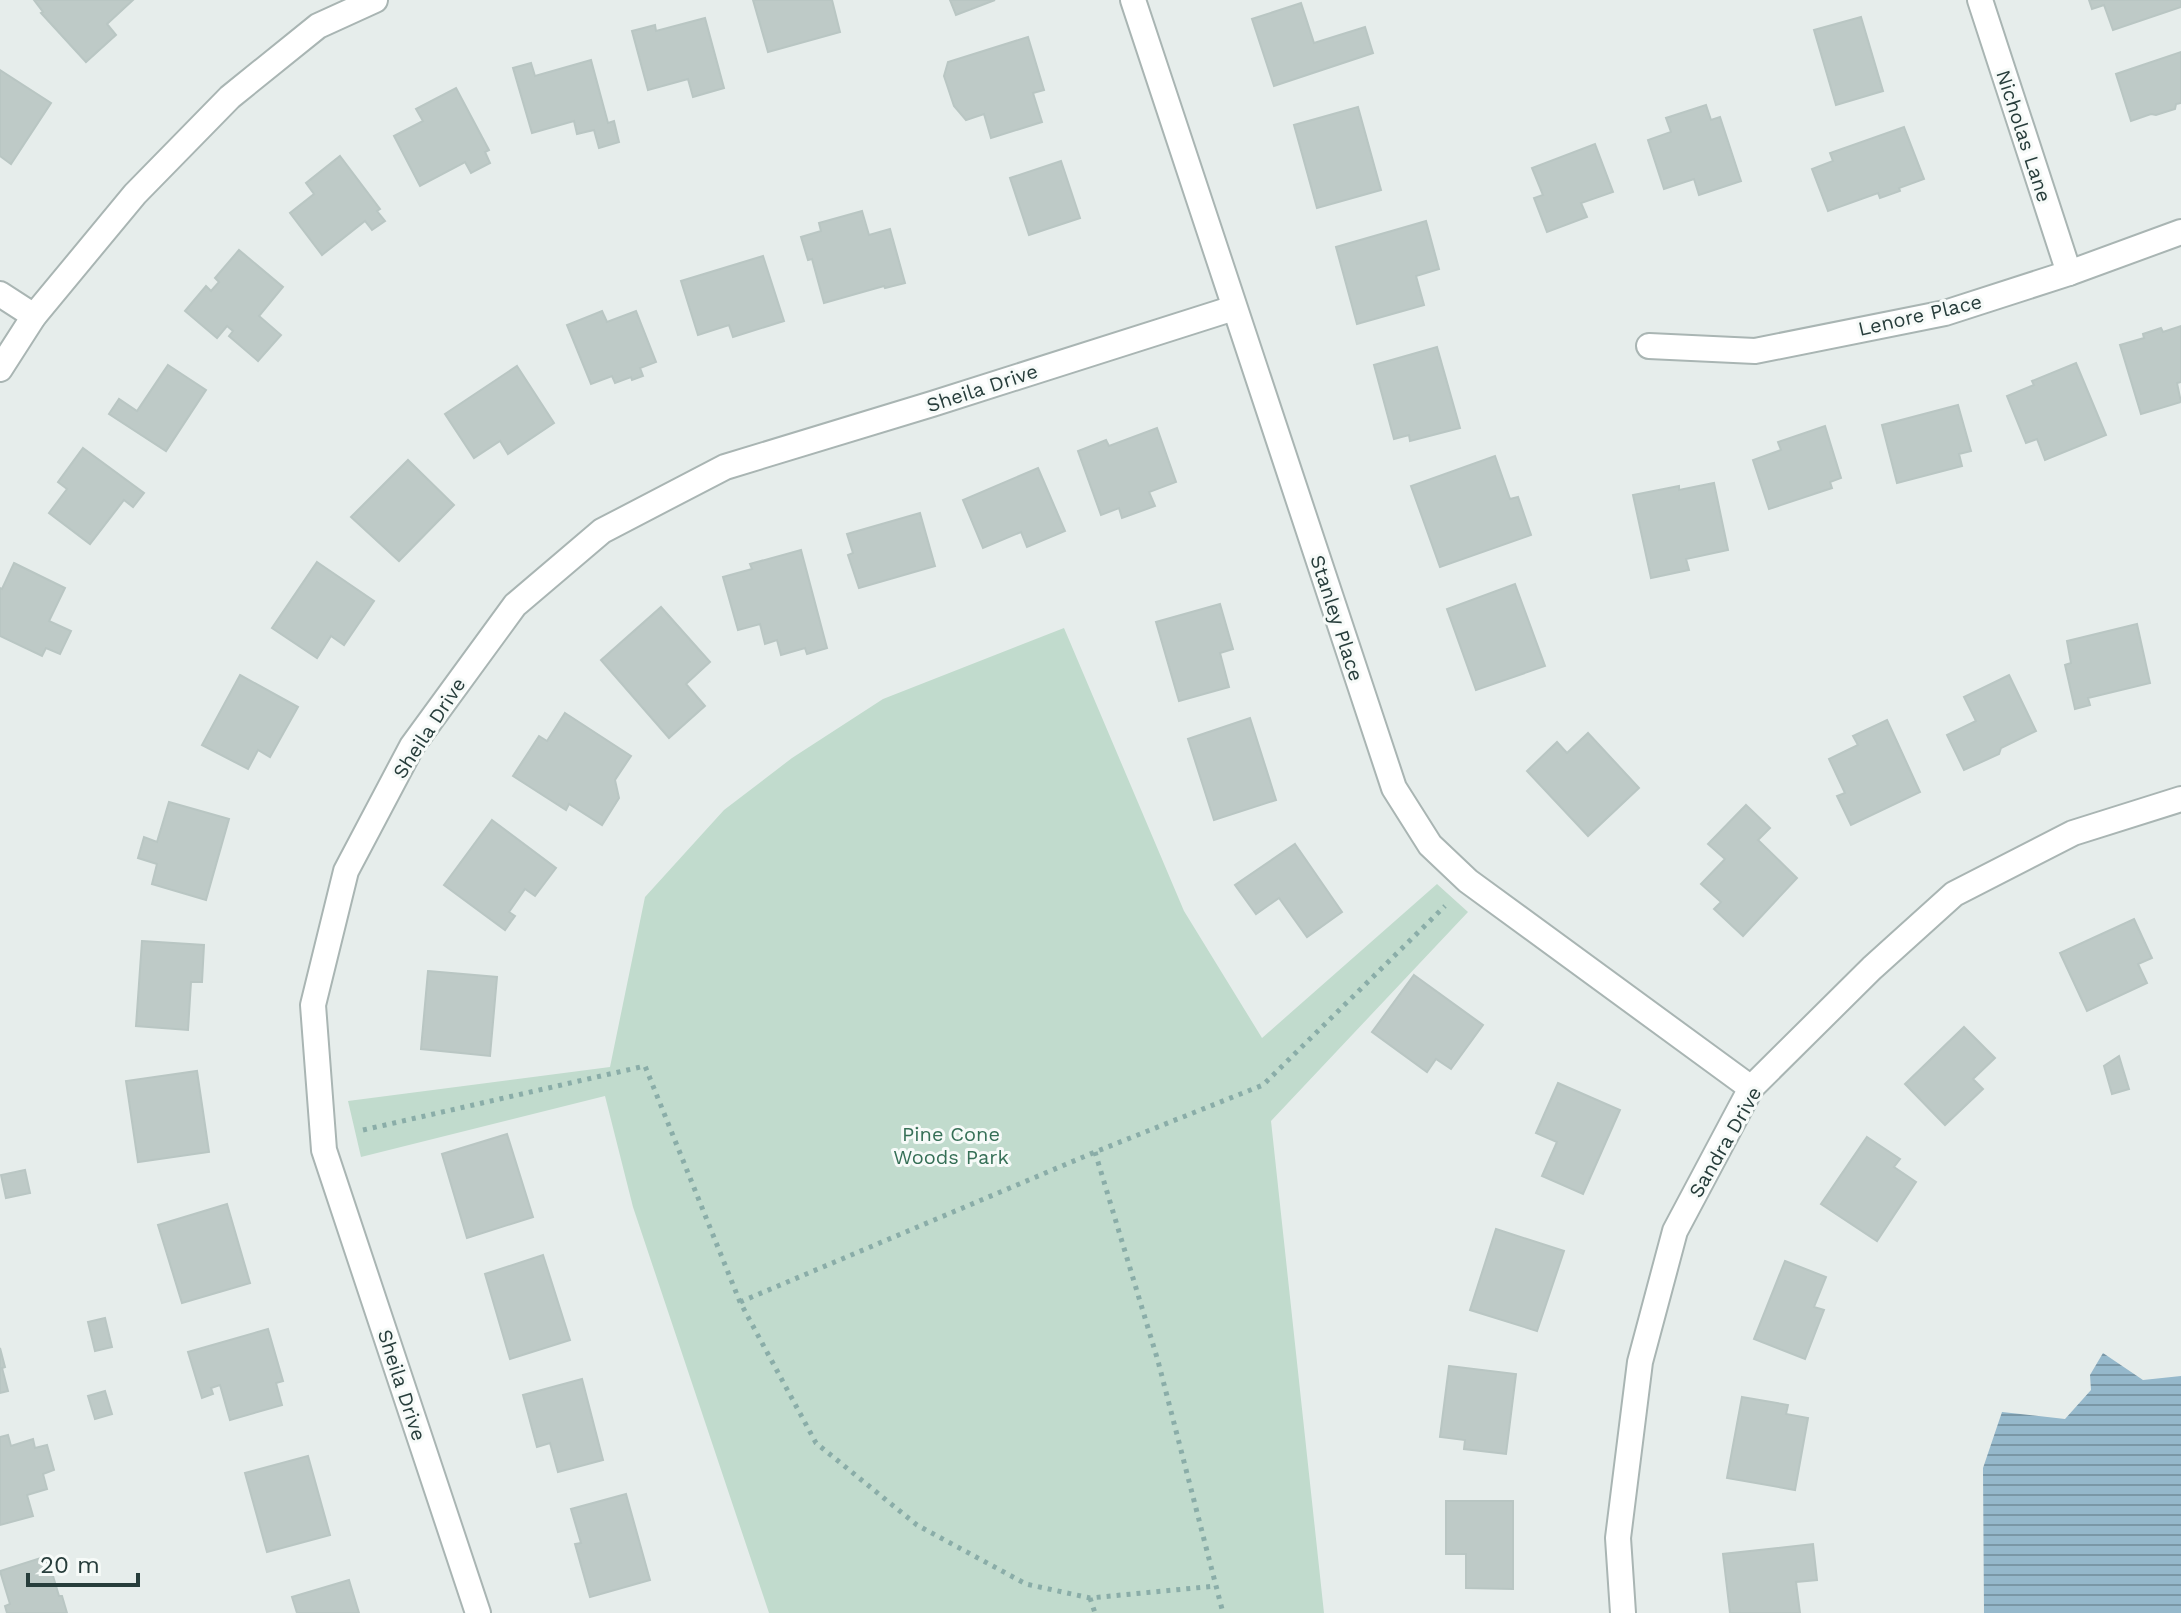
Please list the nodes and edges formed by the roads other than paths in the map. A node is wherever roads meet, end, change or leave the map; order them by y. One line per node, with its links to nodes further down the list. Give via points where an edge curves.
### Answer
1 (375, 0): 8 (street, via 318,26 230,97 135,194)
2 (1133, 0): 7 (street, Stanley Place)
3 (1980, 0): 5 (street, Nicholas Lane)
4 (2181, 232): 5 (street, Lenore Place)
5 (2069, 273): 9 (street, Lenore Place, via 1945,313 1755,351)
6 (0, 294): 8 (street)
7 (1234, 308): 12 (street, Stanley Place, via 1394,788 1430,845 1468,881); 13 (street, Sheila Drive, via 725,467 602,531 515,605 412,746 346,871 313,1005 324,1150)
8 (34, 316): 10 (street)
9 (1649, 346)
10 (0, 369)
11 (2181, 799): 12 (street, Sandra Drive, via 2073,833 1954,894)
12 (1751, 1088): 14 (street, Sandra Drive, via 1675,1231 1640,1362 1618,1538)
13 (478, 1613)
14 (1623, 1613)

